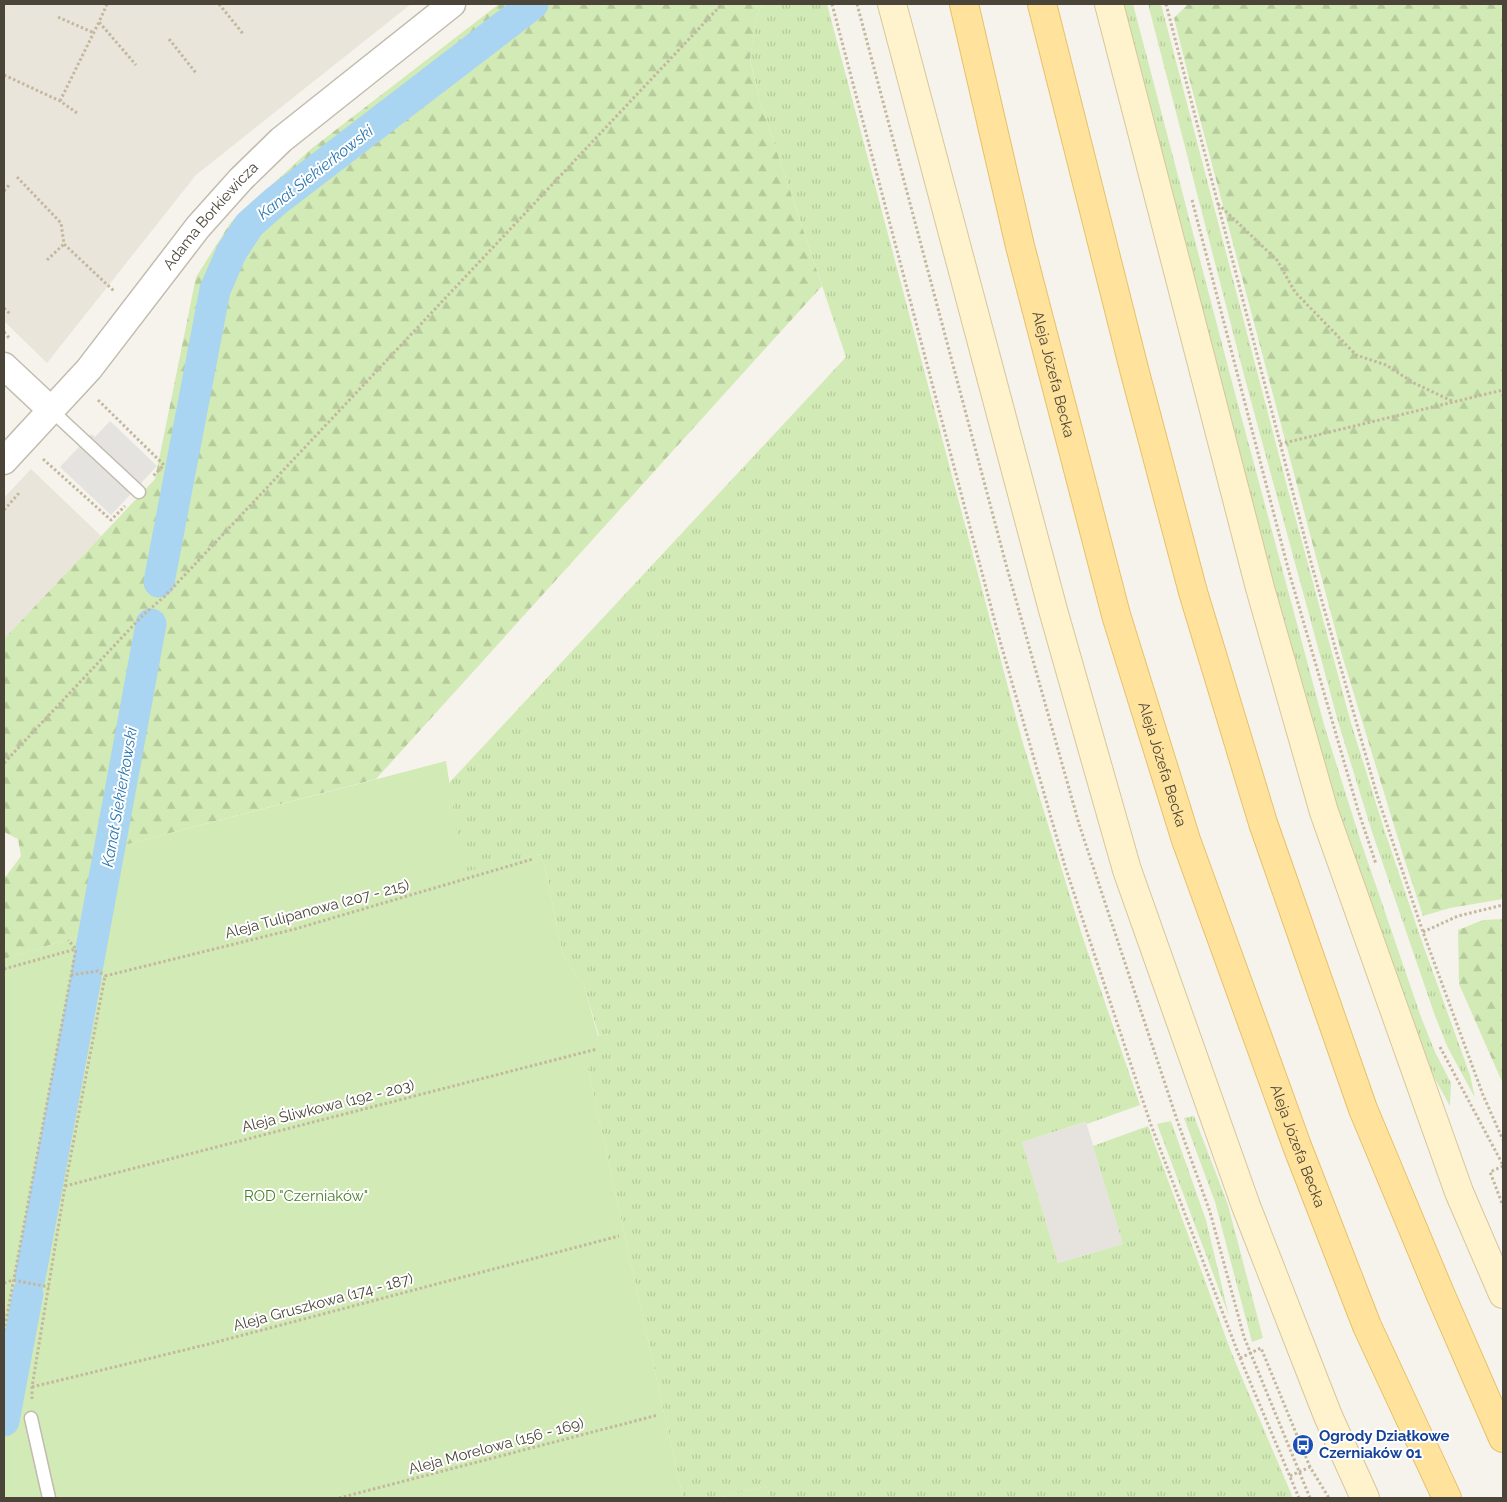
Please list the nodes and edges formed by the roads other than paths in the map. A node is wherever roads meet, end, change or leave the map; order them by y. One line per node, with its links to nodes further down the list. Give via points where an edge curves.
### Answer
1 (452, 4): 9 (street, Adama Borkiewicza, via 281,140 241,179 198,227 89,369)
2 (892, 4): 16 (main road, via 1053,610 1127,870 1246,1206 1328,1416)
3 (946, 4): 7 (main road)
4 (964, 4): 7 (main road, Aleja Józefa Becka)
5 (1108, 4): 12 (main road, via 1260,588 1324,812 1459,1192)
6 (1045, 12): 14 (main road, via 1193,592 1263,823 1363,1109)
7 (986, 104): 17 (main road, Aleja Józefa Becka, via 1116,615 1186,840 1297,1146 1367,1326)
8 (4, 366): 9 (street)
9 (52, 410): 10 (street, Adama Borkiewicza); 11 (lane)
10 (4, 461)
11 (139, 492)
12 (1503, 1294)
13 (31, 1418): 15 (lane)
14 (1503, 1438)
15 (49, 1498)
16 (1365, 1498)
17 (1447, 1498)

